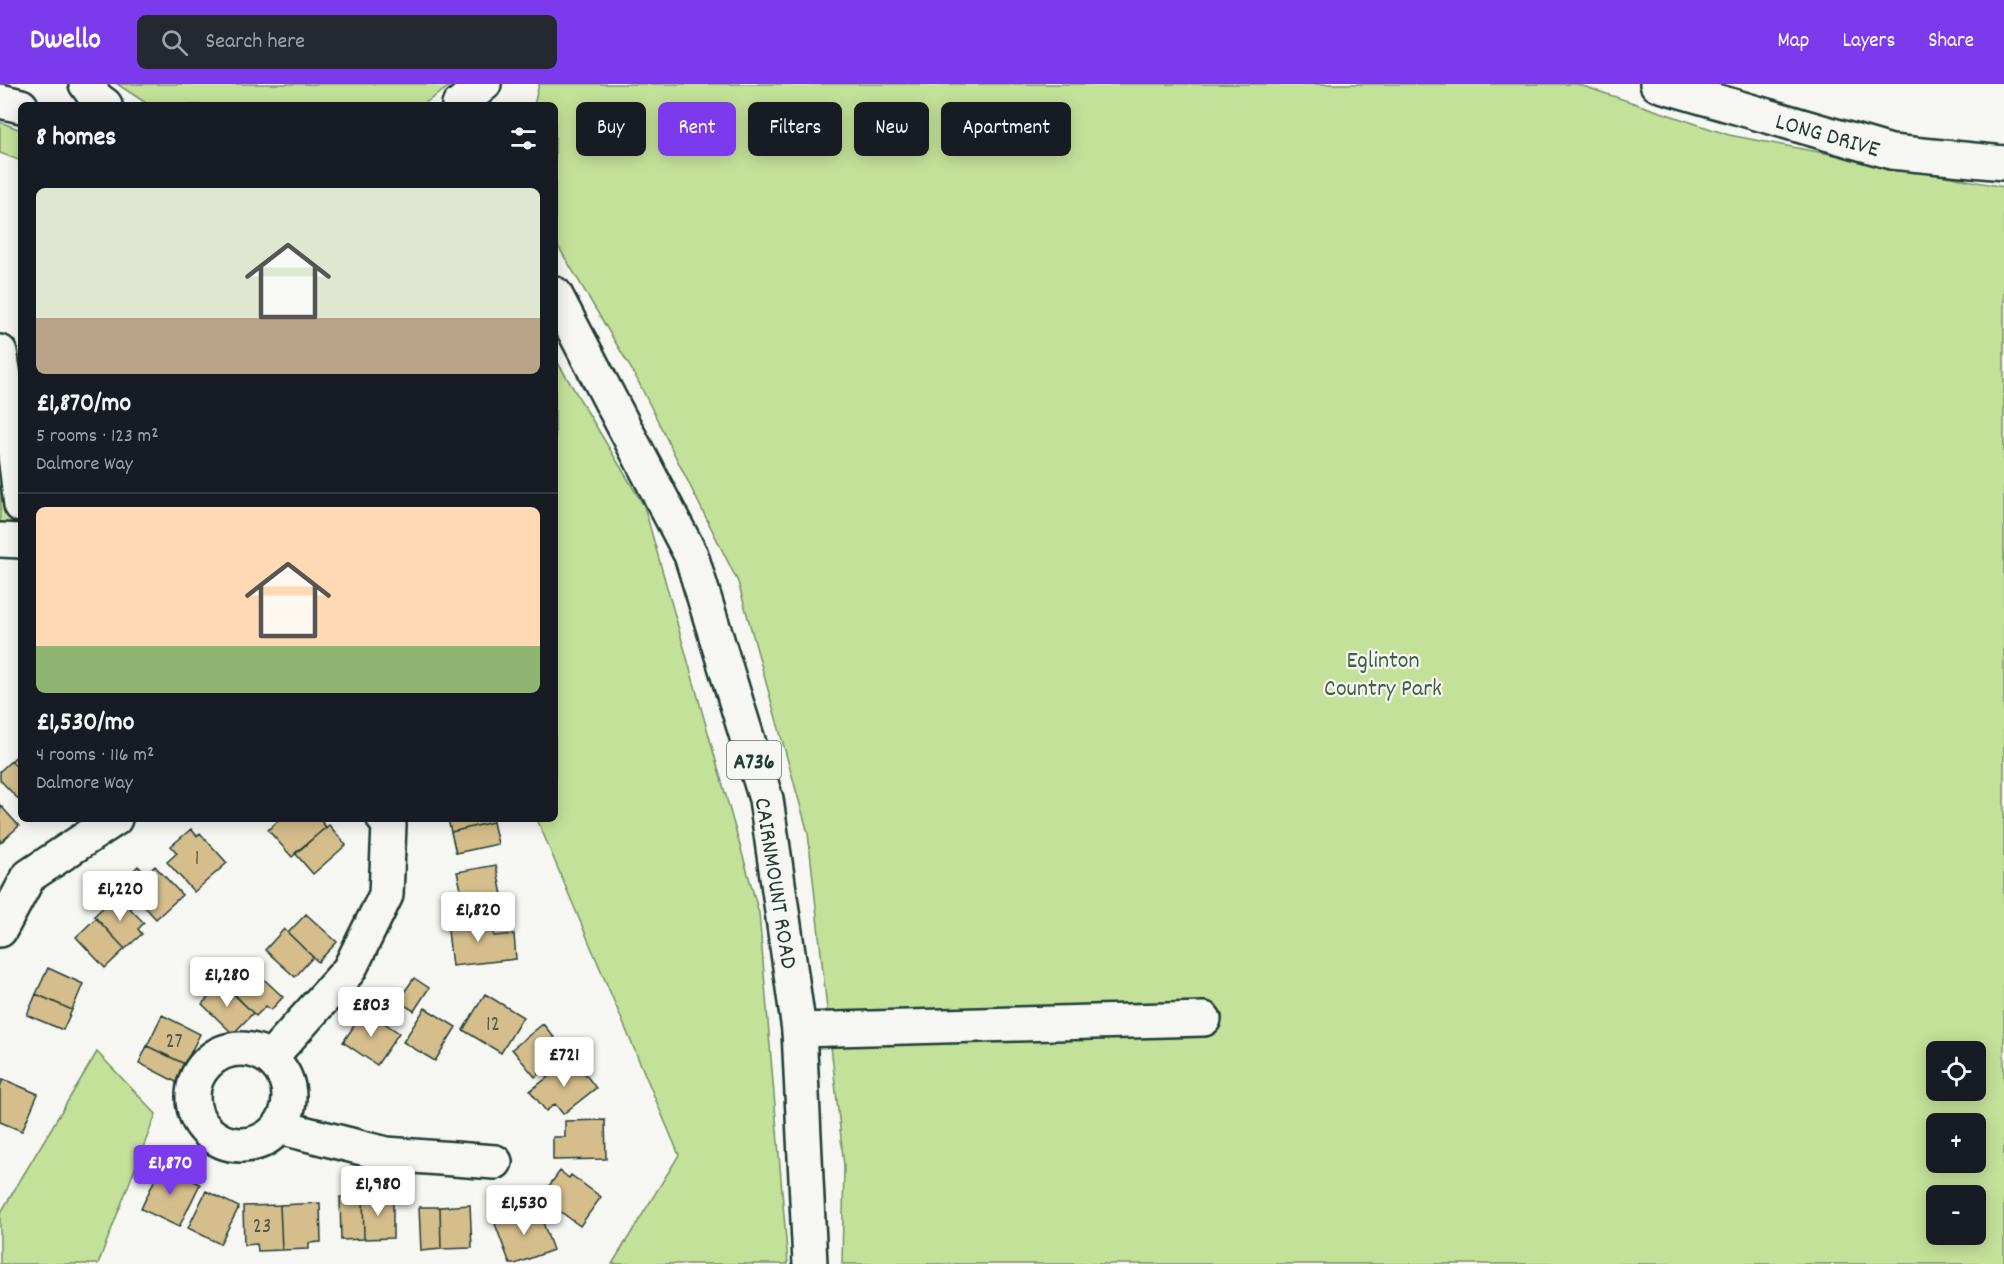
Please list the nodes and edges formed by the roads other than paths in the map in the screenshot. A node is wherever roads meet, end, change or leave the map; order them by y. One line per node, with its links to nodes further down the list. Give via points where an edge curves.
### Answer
1 (86, 84): 6 (main road)
2 (484, 84): 7 (main road)
3 (506, 84): 8 (main road)
4 (1657, 84): 10 (main road, LONG DRIVE, via 1891,152)
5 (0, 101): 9 (main road)
6 (101, 102)
7 (463, 102)
8 (499, 102)
9 (18, 105)
10 (2004, 163)
11 (558, 300): 20 (main road, CAIRNMOUNT ROAD / A736, via 691,555 766,799)
12 (0, 352): 13 (main road)
13 (18, 480)
14 (0, 540): 15 (main road)
15 (18, 541)
16 (110, 822): 18 (main road, via 29,876)
17 (386, 822): 21 (main road, via 386,896 349,970)
18 (0, 930)
19 (1204, 1019): 20 (main road)
20 (799, 1030): 24 (main road, CAIRNMOUNT ROAD / A736)
21 (270, 1058): 22 (main road, via 282,1071 288,1086 289,1103); 22 (main road, via 240,1048 224,1051 208,1061 198,1075 192,1097 195,1114 207,1132 221,1141 243,1145 259,1142)
22 (279, 1127): 23 (main road, via 386,1154)
23 (495, 1162)
24 (810, 1264)

